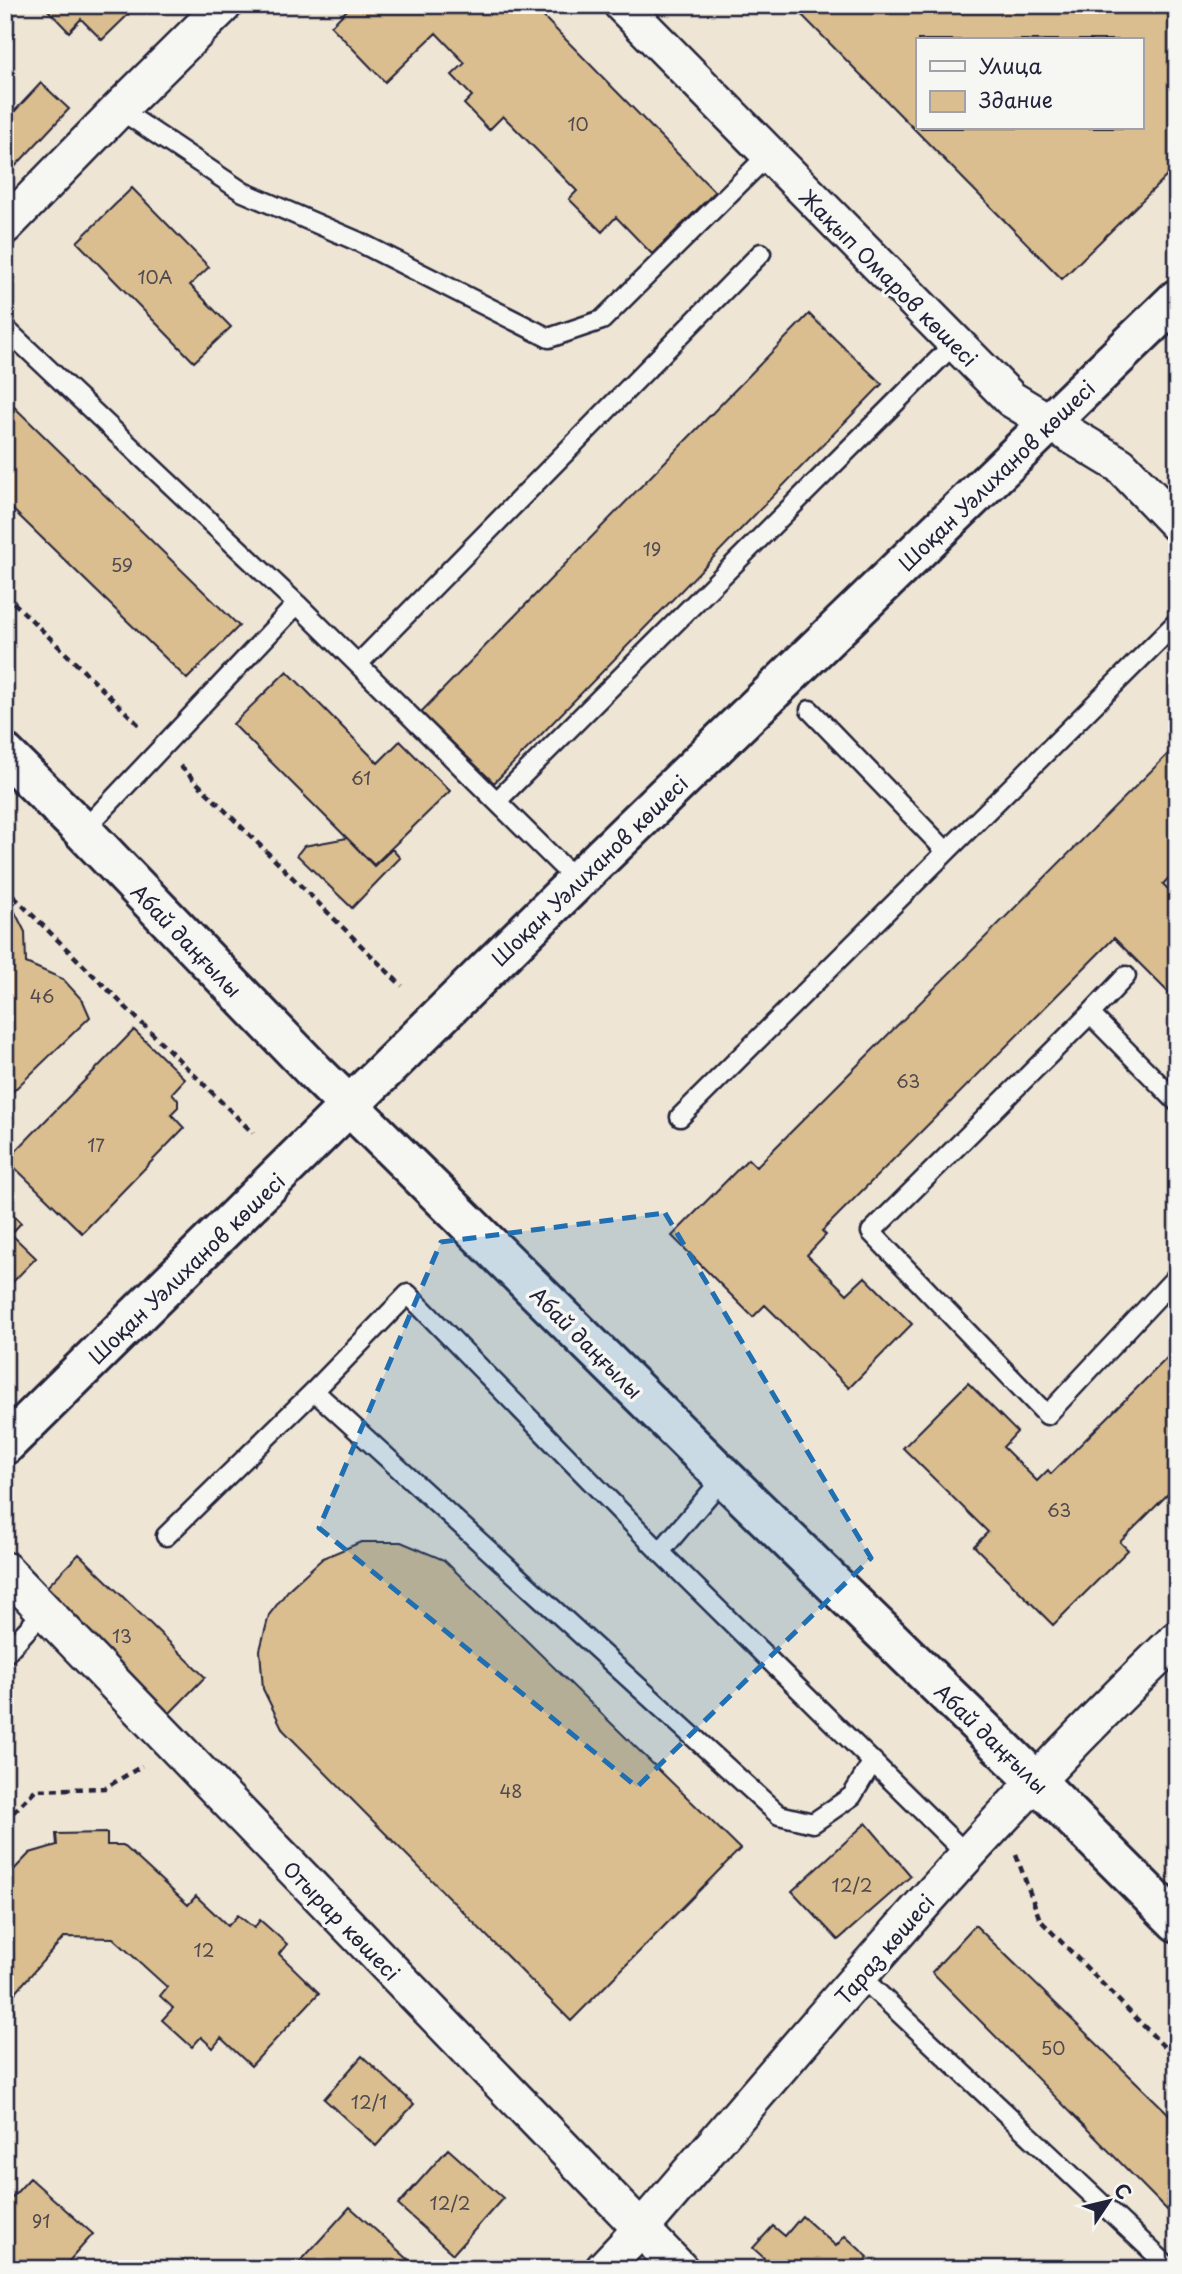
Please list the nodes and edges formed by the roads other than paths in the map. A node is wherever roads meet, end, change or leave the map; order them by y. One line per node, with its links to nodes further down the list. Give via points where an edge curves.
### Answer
1 (224, 5): 3 (street)
2 (622, 5): 4 (street, Жақып Омаров көшесі)
3 (119, 109): 4 (lane, via 243,192 358,241 549,338 602,320); 5 (street)
4 (768, 155): 9 (street, Жақып Омаров көшесі)
5 (5, 226)
6 (761, 253): 14 (lane)
7 (1177, 299): 10 (street, Шоқан Уәлиханов көшесі)
8 (5, 328): 12 (lane)
9 (955, 344): 10 (street, Жақып Омаров көшесі, via 1011,399); 17 (lane)
10 (1049, 424): 11 (street, Жақып Омаров көшесі, via 1120,465); 20 (street, Шоқан Уәлиханов көшесі)
11 (1177, 524)
12 (297, 604): 14 (lane); 18 (lane)
13 (1177, 622): 19 (lane)
14 (358, 664): 17 (lane)
15 (810, 710): 19 (lane)
16 (5, 754): 18 (street, Абай даңғылы)
17 (497, 801): 20 (lane)
18 (83, 831): 24 (street, Абай даңғылы)
19 (946, 851): 25 (lane)
20 (577, 881): 24 (street, Шоқан Уәлиханов көшесі)
21 (1126, 976): 22 (lane)
22 (1090, 1014): 23 (lane); 26 (lane, via 871,1232 1047,1415)
23 (1177, 1102)
24 (349, 1106): 28 (street, Шоқан Уәлиханов көшесі); 29 (street, Абай даңғылы)
25 (680, 1117)
26 (1177, 1276)
27 (314, 1391): 30 (lane); 31 (lane, via 408,1294); 36 (lane, via 779,1815 813,1823 852,1796)
28 (5, 1445)
29 (724, 1477): 31 (lane); 37 (street, Абай даңғылы)
30 (166, 1536)
31 (660, 1552): 36 (lane)
32 (5, 1570): 33 (street, Отырар көшесі)
33 (45, 1610): 35 (lane); 41 (street, Отырар көшесі)
34 (1177, 1639): 37 (street, Тараз көшесі)
35 (5, 1654)
36 (873, 1761): 38 (lane)
37 (1035, 1780): 38 (street, Тараз көшесі); 39 (street, Абай даңғылы)
38 (967, 1855): 40 (street, Тараз көшесі)
39 (1177, 1922)
40 (860, 1976): 41 (street, Тараз көшесі); 44 (lane)
41 (640, 2230): 42 (street, Тараз көшесі); 43 (street, Отырар көшесі)
42 (603, 2269)
43 (680, 2269)
44 (1171, 2269)

